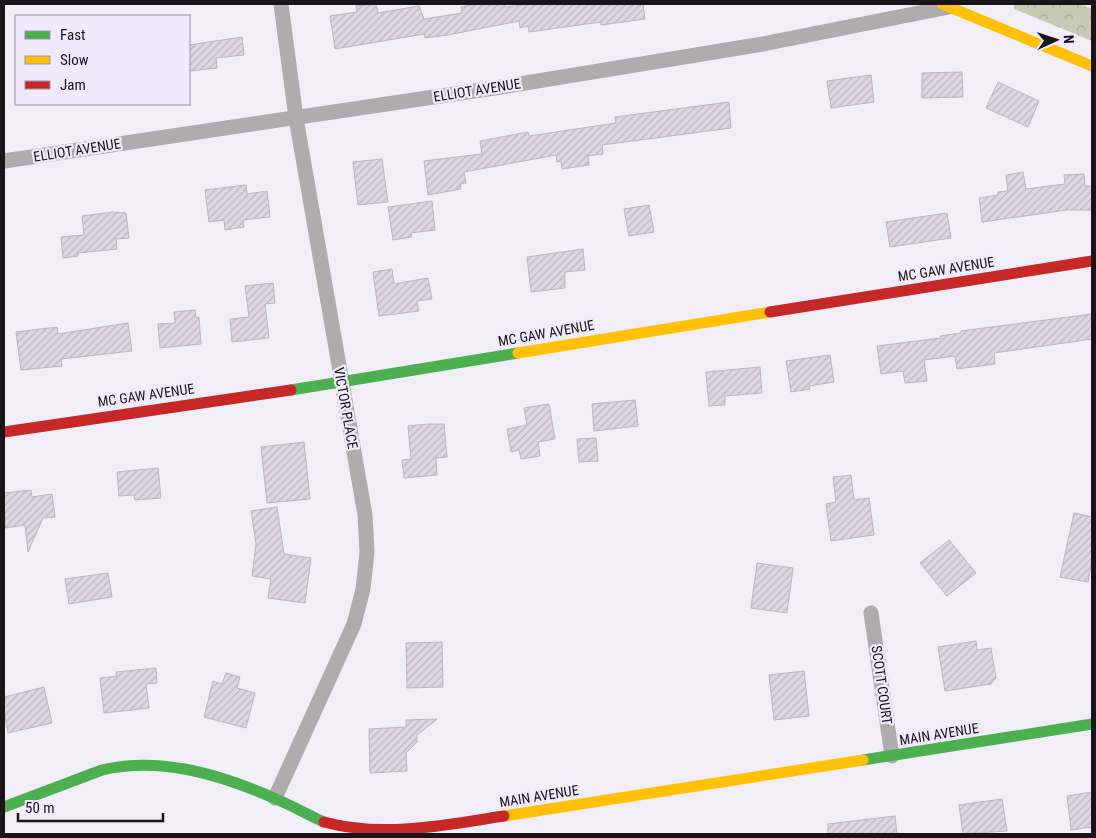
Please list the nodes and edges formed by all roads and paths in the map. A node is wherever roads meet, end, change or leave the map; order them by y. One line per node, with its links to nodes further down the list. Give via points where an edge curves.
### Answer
1 (281, 4): 4 (street, VICTOR PLACE)
2 (946, 5): 3 (street); 4 (street, ELLIOT AVENUE, via 763,44)
3 (1092, 66)
4 (296, 118): 5 (street, ELLIOT AVENUE); 7 (street, VICTOR PLACE)
5 (4, 161)
6 (1092, 261): 7 (street, MC GAW AVENUE)
7 (341, 383): 8 (street, MC GAW AVENUE); 12 (street, VICTOR PLACE, via 365,516 367,552 363,589 351,632)
8 (4, 432)
9 (871, 613): 11 (street, SCOTT COURT)
10 (1092, 724): 11 (street, MAIN AVENUE)
11 (892, 756): 12 (street, MAIN AVENUE, via 405,830 365,831 329,823)
12 (276, 798): 13 (street, MAIN AVENUE, via 200,774 166,766 136,764 102,770)
13 (4, 807)

